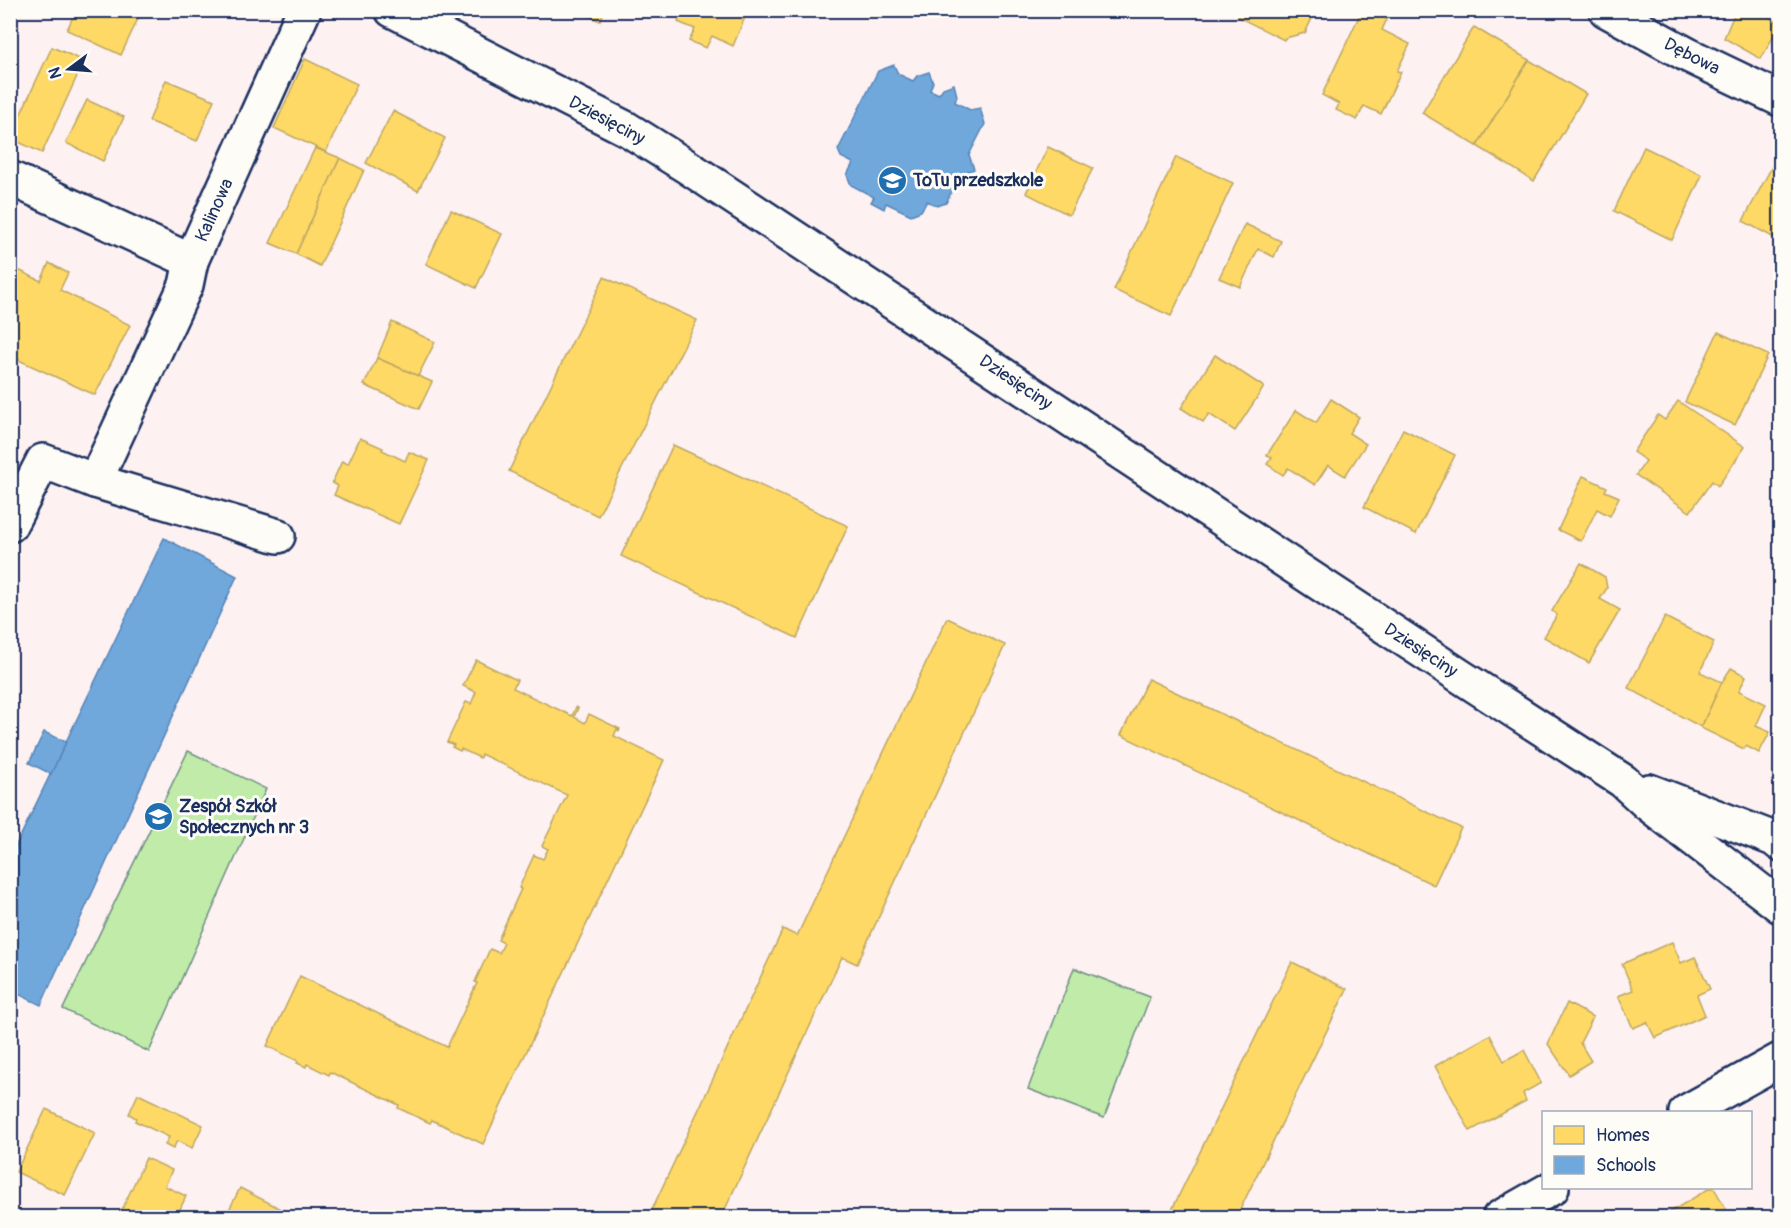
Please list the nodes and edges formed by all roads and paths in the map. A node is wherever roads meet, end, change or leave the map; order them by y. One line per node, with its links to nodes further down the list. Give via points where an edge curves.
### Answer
1 (304, 10): 6 (street, Kalinowa)
2 (392, 10): 10 (street, Dziesięciny, via 627,129)
3 (1606, 10): 4 (street, Dębowa)
4 (1780, 99)
5 (10, 178): 6 (street, Kalinowa)
6 (191, 261): 7 (street, via 186,285)
7 (96, 481): 8 (street, via 43,460); 9 (street)
8 (10, 525)
9 (278, 536)
10 (1623, 781): 11 (street, Dziesięciny); 12 (street, Dziesięciny)
11 (1780, 843)
12 (1780, 906)
13 (1780, 1060): 14 (street)
14 (1690, 1111)
15 (1550, 1189): 16 (street)
16 (1499, 1218)

